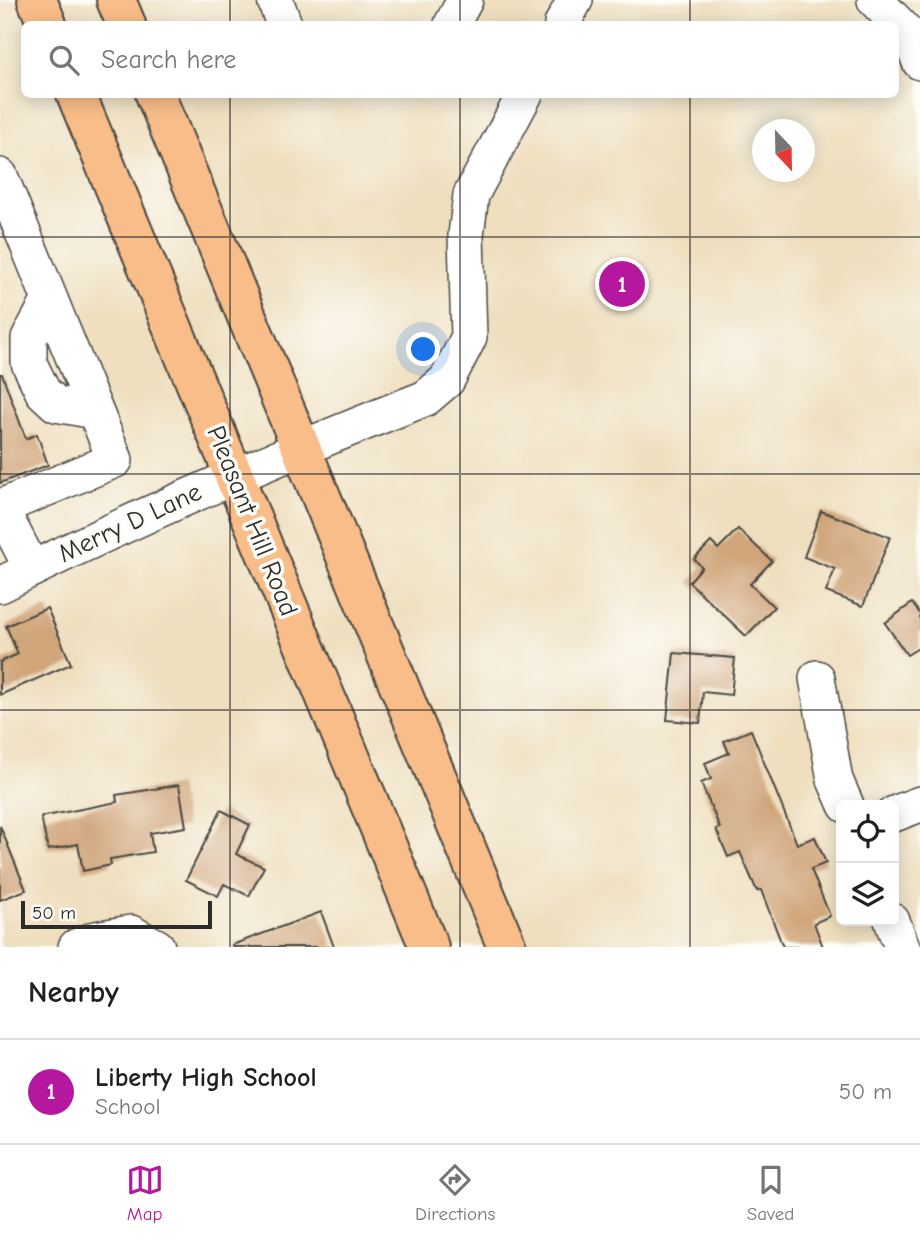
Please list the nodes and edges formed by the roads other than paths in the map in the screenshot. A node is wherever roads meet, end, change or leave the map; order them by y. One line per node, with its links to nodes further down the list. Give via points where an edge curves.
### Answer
1 (37, 0): 6 (main road)
2 (275, 0): 7 (street)
3 (465, 0): 8 (street)
4 (575, 0): 9 (street)
5 (875, 0): 10 (street)
6 (46, 21)
7 (283, 21)
8 (454, 21)
9 (564, 21)
10 (895, 21)
11 (899, 25): 12 (street, via 909,35)
12 (920, 62)
13 (78, 98): 18 (main road, Pleasant Hill Road)
14 (157, 98): 17 (main road)
15 (523, 98): 17 (street, Merry D Lane, via 471,195 466,236 469,337 447,380 426,398)
16 (0, 176): 19 (street, via 115,460)
17 (300, 447): 18 (street, Merry D Lane); 30 (main road)
18 (234, 475): 20 (street, Merry D Lane); 29 (main road, Pleasant Hill Road)
19 (1, 507): 20 (street)
20 (32, 569): 21 (street, Merry D Lane)
21 (0, 585)
22 (817, 678): 23 (street, via 835,780)
23 (844, 800)
24 (920, 804): 25 (street)
25 (899, 812)
26 (894, 926): 31 (street)
27 (76, 947): 28 (street, via 131,933)
28 (158, 947)
29 (429, 947)
30 (507, 947)
31 (902, 947)

